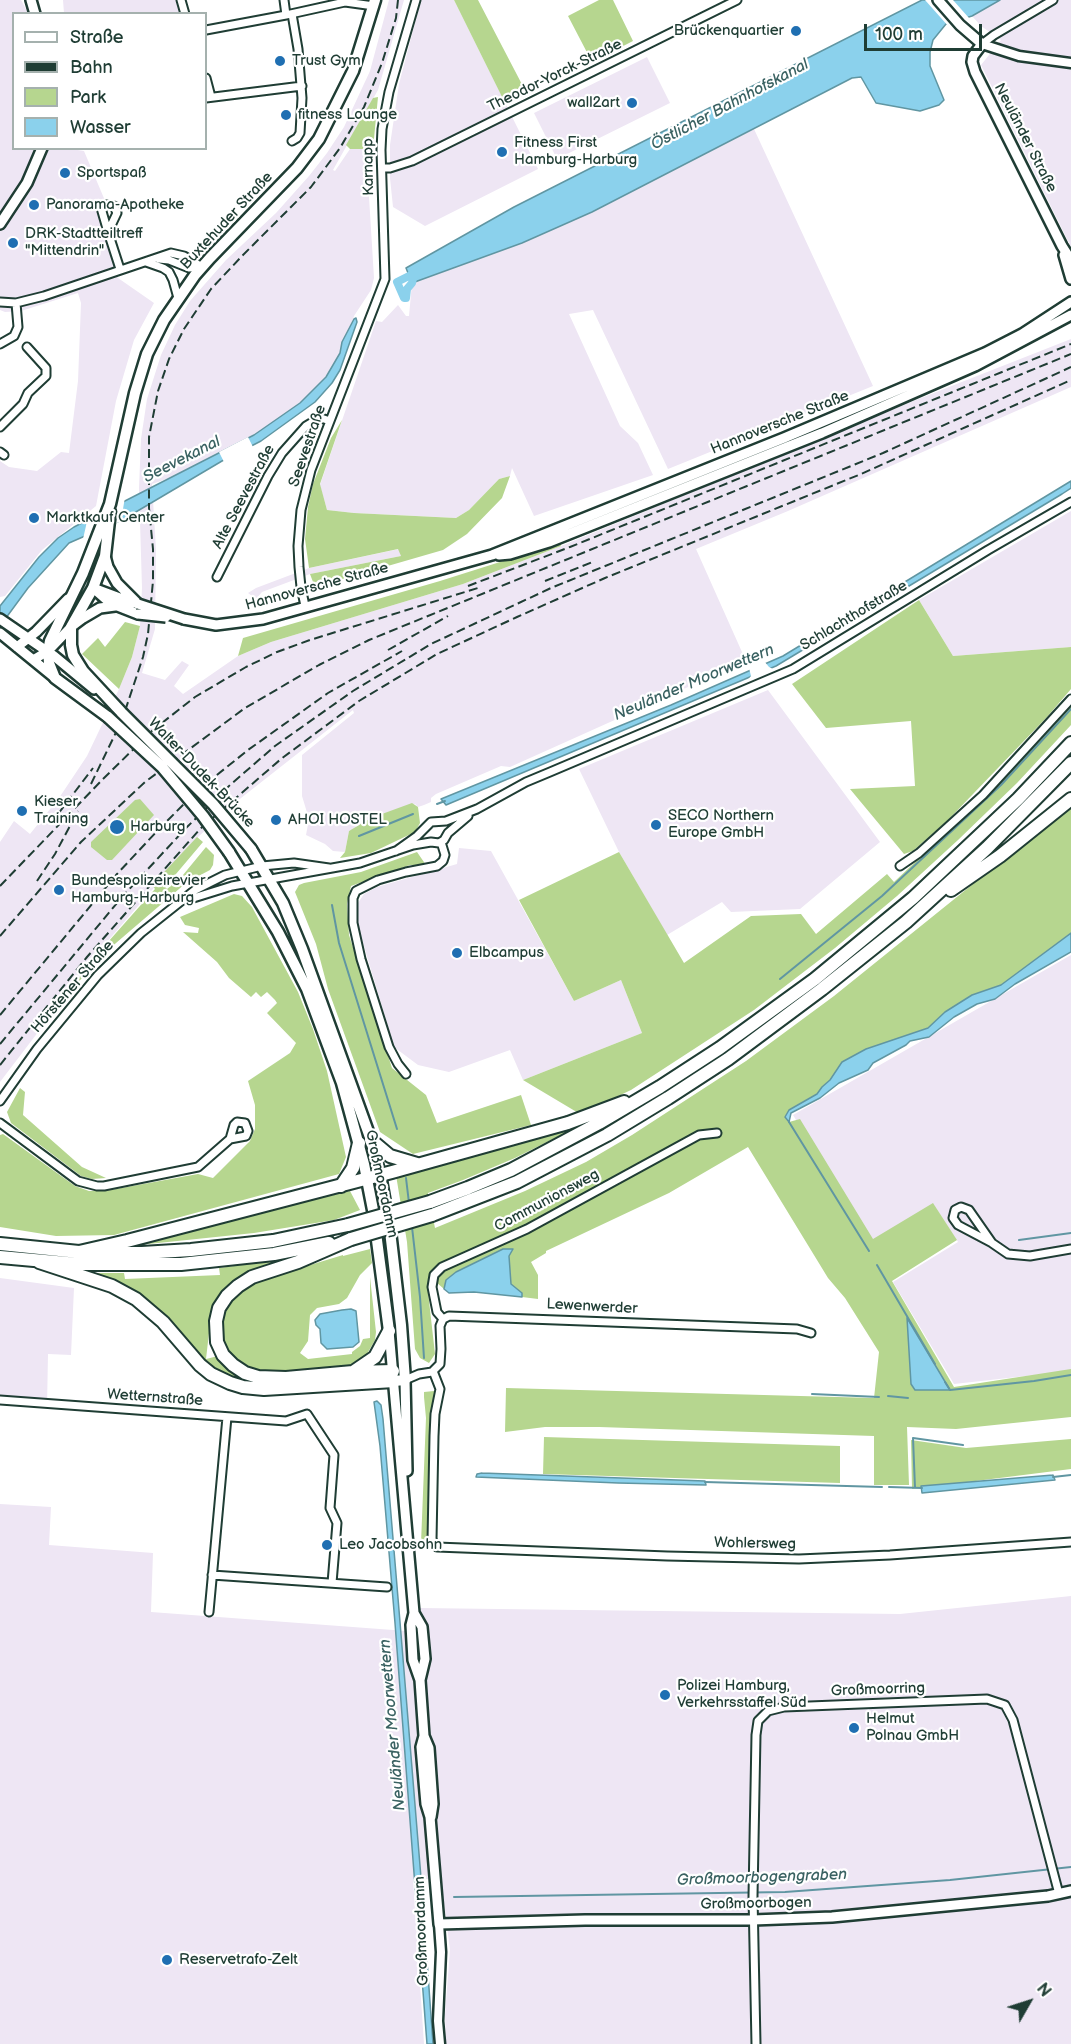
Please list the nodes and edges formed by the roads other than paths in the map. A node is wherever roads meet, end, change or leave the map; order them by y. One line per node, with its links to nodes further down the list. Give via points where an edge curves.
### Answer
1 (284, 0): 7 (street)
2 (416, 0): 15 (street, Karnapp, via 385,109)
3 (737, 0): 15 (street, Theodor-Yorck-Straße, via 412,161)
4 (938, 0): 9 (main road)
5 (1053, 0): 9 (street)
6 (374, 3): 7 (street, via 345,2); 21 (main road, Buxtehuder Straße, via 350,79 311,151)
7 (289, 15): 8 (street); 11 (street)
8 (207, 30)
9 (982, 44): 10 (street, via 1019,56); 18 (main road, Neuländer Straße, via 973,57 975,72)
10 (1071, 63)
11 (302, 86): 12 (street); 13 (street, via 300,133)
12 (208, 97)
13 (292, 141)
14 (41, 150): 16 (main road, via 27,183)
15 (381, 168): 25 (street, Karnapp, via 386,268)
16 (0, 224)
17 (108, 232): 22 (street)
18 (1062, 246): 19 (main road, Neuländer Straße); 23 (main road, Neuländer Straße)
19 (1071, 260)
20 (144, 262): 21 (street, via 166,259 189,268); 22 (street); 24 (street, via 169,272)
21 (202, 267): 24 (main road, Buxtehuder Straße)
22 (120, 269): 28 (street)
23 (1071, 279)
24 (178, 298): 35 (main road, Buxtehuder Straße, via 155,336 140,373)
25 (377, 301): 32 (street, Seevestraße)
26 (0, 302): 28 (street)
27 (1071, 302): 36 (main road, Hannoversche Straße, via 985,353)
28 (16, 303): 30 (street, via 18,338)
29 (1071, 315): 36 (main road, Hannoversche Straße, via 975,366 822,433 549,542 510,554)
30 (0, 344)
31 (27, 347): 33 (street, via 46,368 46,376)
32 (330, 421): 39 (street, Alte Seevestraße, via 321,418 306,426 282,453); 43 (street, Seevestraße, via 305,491 299,527 299,567)
33 (0, 427)
34 (1071, 502): 59 (street, Schlachthofstraße, via 793,669 526,782)
35 (104, 530): 37 (main road, Buxtehuder Straße); 38 (main road, Buxtehuder Straße)
36 (492, 555): 43 (main road, Hannoversche Straße)
37 (105, 556): 40 (main road, Buxtehuder Straße); 44 (main road, via 114,579)
38 (83, 573): 40 (main road); 41 (main road)
39 (217, 577)
40 (93, 588): 41 (main road); 42 (main road); 44 (main road); 47 (main road)
41 (70, 597): 49 (main road); 51 (main road)
42 (115, 606): 44 (main road, Hannoversche Straße); 47 (main road, via 99,608)
43 (305, 606): 44 (main road, Hannoversche Straße, bridge, via 263,619 211,625)
44 (138, 609)
45 (0, 619): 46 (main road, Walter-Dudek-Brücke)
46 (11, 627): 49 (main road, Walter-Dudek-Brücke); 50 (main road)
47 (71, 627): 51 (main road); 55 (main road, Walter-Dudek-Brücke, via 71,650 76,662)
48 (1, 634): 50 (main road, Walter-Dudek-Brücke)
49 (27, 639): 50 (main road); 51 (main road, Walter-Dudek-Brücke)
50 (17, 647): 52 (main road, Walter-Dudek-Brücke)
51 (48, 651): 52 (main road); 53 (main road); 55 (main road, Walter-Dudek-Brücke)
52 (33, 660): 53 (main road, Walter-Dudek-Brücke)
53 (56, 678): 69 (main road, Walter-Dudek-Brücke, bridge, via 146,750 203,816)
54 (1071, 699): 67 (street, via 983,795)
55 (113, 705): 66 (main road, Walter-Dudek-Brücke, bridge, via 213,804)
56 (1071, 742): 75 (highway, via 978,838 873,933 768,1014)
57 (1071, 763): 73 (highway)
58 (1071, 799): 73 (highway, via 1000,856)
59 (477, 809): 60 (street, Schlachthofstraße); 62 (street, Schlachthofstraße)
60 (441, 822): 61 (street, Schlachthofstraße, via 433,820); 62 (street)
61 (425, 828): 63 (street); 65 (street, Schlachthofstraße)
62 (447, 832): 64 (street, Schlachthofstraße)
63 (430, 842): 64 (street, Schlachthofstraße); 65 (street, Schlachthofstraße)
64 (441, 842): 74 (street, via 445,855 438,866 378,880 356,891 352,898 361,958 389,1047)
65 (396, 851): 68 (street, Schlachthofstraße)
66 (262, 866): 68 (street, Schlachthofstraße); 69 (street, Schlachthofstraße); 70 (main road, Großmoordamm)
67 (900, 866)
68 (329, 868): 70 (street, Schlachthofstraße)
69 (241, 870): 71 (main road, Großmoordamm); 72 (street, Hörstener Straße, via 208,882)
70 (269, 879): 71 (street, Schlachthofstraße); 80 (main road, Großmoordamm, via 303,949)
71 (249, 883): 72 (street, Hörstener Straße); 80 (main road, Großmoordamm, via 313,1002)
72 (180, 903): 76 (street, Hörstener Straße, via 141,933 79,995)
73 (906, 922): 85 (highway, bridge, via 776,1024 607,1135 517,1182 432,1215)
74 (406, 1074)
75 (660, 1087): 81 (highway, via 568,1122); 89 (highway, bridge, via 511,1170 430,1202 273,1241 191,1250)
76 (0, 1101)
77 (0, 1124): 79 (street, via 78,1181 97,1186 191,1169)
78 (717, 1133): 92 (street, Communionsweg, via 699,1135 527,1229 442,1267 434,1275 432,1287 437,1312)
79 (230, 1139)
80 (365, 1142): 81 (highway, via 390,1156); 82 (main road, Großmoordamm); 83 (main road, Großmoordamm); 84 (highway)
81 (418, 1164): 82 (highway)
82 (380, 1175): 83 (highway); 97 (main road, Großmoordamm, via 396,1276)
83 (367, 1179): 84 (highway); 93 (main road, Großmoordamm)
84 (341, 1186): 89 (highway)
85 (351, 1239): 91 (highway, via 274,1254 189,1264); 96 (highway, via 245,1281 223,1301 215,1328 223,1355 251,1375 286,1378)
86 (992, 1242): 86 (street, via 969,1210 955,1210 953,1218 958,1225); 88 (street, via 1002,1251 1019,1256)
87 (0, 1244): 89 (highway)
88 (1071, 1249)
89 (79, 1252)
90 (0, 1257): 91 (highway)
91 (39, 1262): 97 (highway, via 112,1286 136,1299 163,1322 200,1365 230,1383 264,1389)
92 (443, 1319): 94 (street, Lewenwerder, via 453,1315 546,1318 797,1329); 95 (street, via 439,1331 441,1360)
93 (389, 1331): 96 (highway, via 375,1357); 97 (main road, Großmoordamm)
94 (811, 1333)
95 (433, 1371): 97 (street); 100 (street, Wohlersweg, via 440,1389 435,1414 432,1540 437,1547 799,1559)
96 (353, 1372): 97 (highway)
97 (399, 1376): 105 (main road, Großmoordamm)
98 (0, 1400): 99 (street, Wetternstraße)
99 (227, 1417): 101 (street); 102 (street, Wetternstraße, via 286,1421 307,1414 334,1455 330,1508 337,1523)
100 (1071, 1542)
101 (212, 1575): 102 (street); 104 (street)
102 (332, 1583): 103 (street)
103 (387, 1587)
104 (209, 1612)
105 (414, 1613): 106 (main road, Großmoordamm, via 413,1660); 106 (main road, Großmoordamm, via 422,1627 425,1659)
106 (420, 1680): 107 (main road, Großmoordamm)
107 (424, 1736): 108 (main road, Großmoordamm); 109 (main road, Großmoordamm)
108 (421, 1753): 109 (main road); 110 (main road, Großmoordamm)
109 (430, 1762): 110 (main road, Großmoordamm, via 434,1804)
110 (430, 1817): 114 (main road, Großmoordamm)
111 (1071, 1891): 112 (main road, Großmoorbogen)
112 (1059, 1894): 113 (main road, Großmoorbogen, via 884,1912); 113 (street, Großmoorring, via 1013,1720 1005,1705 987,1699 784,1707 766,1713 757,1725)
113 (753, 1920): 114 (main road, Großmoorbogen); 116 (street, Großmoorring)
114 (439, 1924): 115 (street, Großmoordamm)
115 (440, 2044)
116 (756, 2044)

